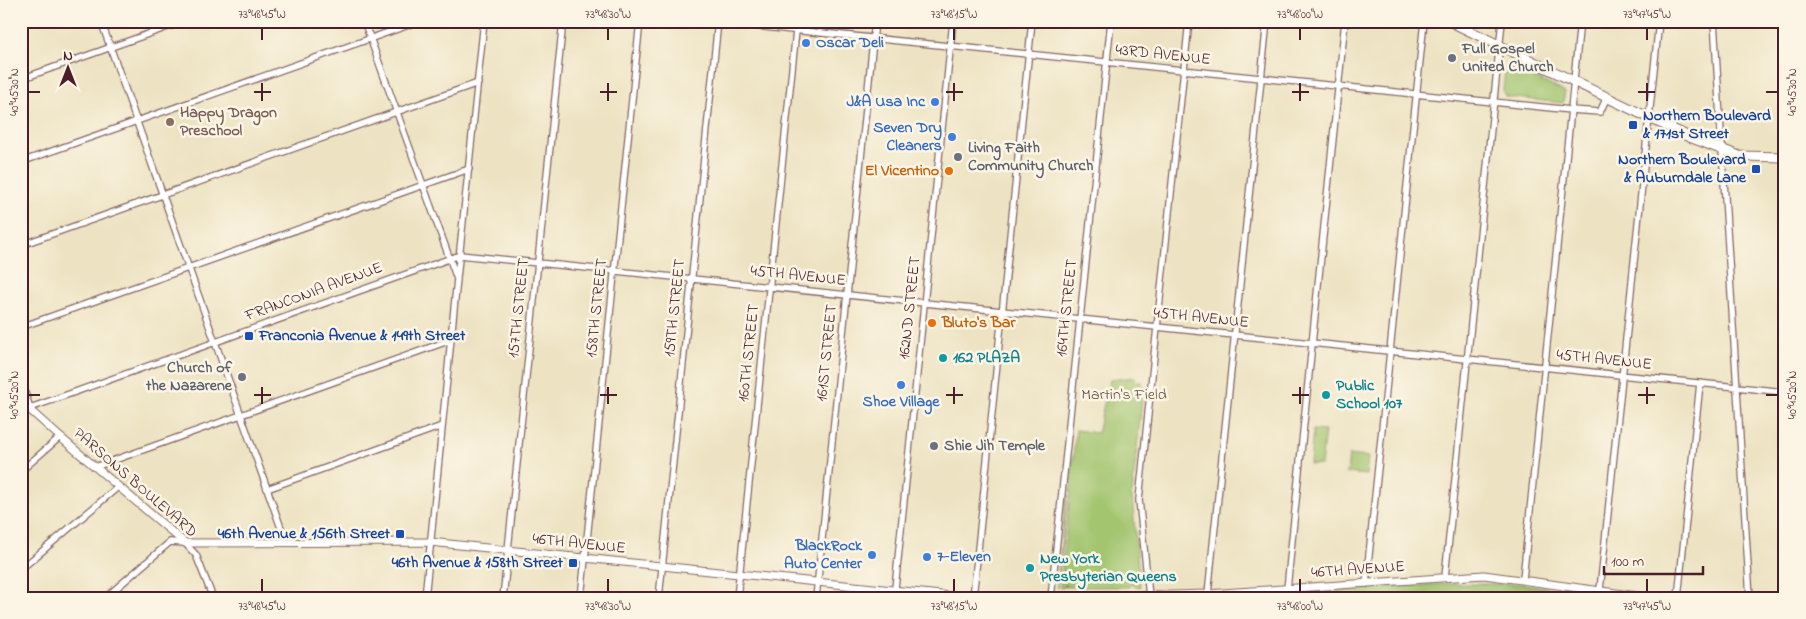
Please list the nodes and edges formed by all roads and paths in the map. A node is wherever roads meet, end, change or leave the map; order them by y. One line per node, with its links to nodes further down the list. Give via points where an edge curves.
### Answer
1 (101, 21): 28 (street)
2 (185, 21): 28 (street)
3 (364, 21): 26 (street)
4 (420, 21): 26 (street)
5 (484, 21): 36 (street)
6 (562, 21): 54 (street, 157TH STREET)
7 (640, 21): 56 (street, 158TH STREET)
8 (706, 21): 23 (street, 43RD AVENUE)
9 (797, 21): 24 (street, 160TH STREET)
10 (876, 21): 25 (street, 161ST STREET)
11 (954, 21): 29 (street, 162ND STREET)
12 (1032, 21): 30 (street)
13 (1110, 21): 31 (street, 164TH STREET)
14 (1189, 21): 32 (street)
15 (1267, 21): 34 (street)
16 (1346, 21): 37 (street)
17 (1424, 21): 38 (street)
18 (1449, 21): 27 (main road)
19 (1502, 21): 27 (street)
20 (1580, 21): 35 (street)
21 (1659, 21): 43 (street)
22 (1714, 21): 45 (street)
23 (718, 22): 24 (street, 43RD AVENUE); 58 (street, 159TH STREET)
24 (796, 30): 25 (street, 43RD AVENUE); 59 (street, 160TH STREET)
25 (874, 38): 29 (street, 43RD AVENUE); 60 (street, 161ST STREET)
26 (370, 39): 42 (street); 44 (street)
27 (1500, 46): 35 (main road); 40 (street)
28 (110, 47): 33 (street); 44 (street)
29 (951, 47): 30 (street, 43RD AVENUE); 61 (street, 162ND STREET)
30 (1029, 54): 31 (street, 43RD AVENUE); 62 (street)
31 (1106, 63): 32 (street, 43RD AVENUE); 63 (street, 164TH STREET)
32 (1184, 71): 34 (street, 43RD AVENUE); 65 (street)
33 (21, 79)
34 (1261, 79): 37 (street, 43RD AVENUE); 66 (street)
35 (1574, 82): 39 (main road); 41 (street)
36 (478, 83): 42 (street); 48 (street)
37 (1339, 87): 38 (street, 43RD AVENUE); 69 (street)
38 (1416, 95): 40 (street, 43RD AVENUE); 70 (street)
39 (1607, 98): 41 (street, 43RD AVENUE, via 1600,112); 43 (main road)
40 (1494, 103): 41 (street, 43RD AVENUE); 71 (street)
41 (1571, 110): 72 (street)
42 (396, 112): 49 (street); 50 (street)
43 (1649, 118): 45 (main road); 73 (street)
44 (137, 121): 47 (street); 50 (street)
45 (1722, 150): 46 (main road, via 1746,157); 76 (street)
46 (1785, 157)
47 (21, 162)
48 (469, 169): 49 (street); 52 (street)
49 (422, 185): 53 (street); 55 (street)
50 (162, 195): 51 (street); 55 (street)
51 (21, 245)
52 (460, 254): 53 (street, FRANCONIA AVENUE); 54 (street, FRANCONIA AVENUE); 57 (street)
53 (450, 258): 57 (street); 68 (street, FRANCONIA AVENUE)
54 (538, 263): 56 (street, FRANCONIA AVENUE); 90 (street, 157TH STREET)
55 (189, 268): 64 (street); 68 (street)
56 (615, 271): 58 (street, 45TH AVENUE); 91 (street, 158TH STREET)
57 (457, 279): 67 (street)
58 (692, 279): 59 (street, 45TH AVENUE); 92 (street, 159TH STREET)
59 (769, 287): 60 (street, 45TH AVENUE); 94 (street, 160TH STREET)
60 (847, 295): 61 (street, 45TH AVENUE); 97 (street, 161ST STREET)
61 (924, 303): 62 (street, 45TH AVENUE); 101 (street, 162ND STREET)
62 (1002, 311): 63 (street, 45TH AVENUE); 113 (street)
63 (1080, 319): 65 (street, 45TH AVENUE); 114 (street, 164TH STREET)
64 (21, 327)
65 (1157, 327): 66 (street, 45TH AVENUE); 104 (street, via 1139,500)
66 (1235, 335): 69 (street, 45TH AVENUE); 102 (street)
67 (451, 340): 80 (street); 81 (street)
68 (215, 342): 79 (street, FRANCONIA AVENUE); 80 (street)
69 (1312, 343): 70 (street, 45TH AVENUE); 99 (street)
70 (1390, 351): 71 (street, 45TH AVENUE); 98 (street)
71 (1467, 359): 72 (street, 45TH AVENUE); 95 (street)
72 (1544, 368): 73 (street, 45TH AVENUE); 96 (street)
73 (1622, 376): 75 (street, 45TH AVENUE); 100 (street)
74 (21, 381): 79 (street)
75 (1700, 383): 76 (street, 45TH AVENUE); 117 (street)
76 (1737, 387): 77 (street, 45TH AVENUE); 118 (street)
77 (1785, 392)
78 (21, 402): 79 (street, PARSONS BOULEVARD)
79 (30, 408): 82 (street, PARSONS BOULEVARD)
80 (241, 415): 83 (street); 86 (street)
81 (442, 426): 86 (street); 88 (street)
82 (60, 437): 83 (street, PARSONS BOULEVARD); 84 (street)
83 (95, 467): 85 (street, PARSONS BOULEVARD)
84 (21, 471)
85 (118, 487): 89 (street, PARSONS BOULEVARD); 93 (street)
86 (267, 489): 87 (street)
87 (286, 542): 88 (street, 46TH AVENUE); 89 (street, 46TH AVENUE)
88 (430, 542): 90 (street, 46TH AVENUE); 107 (street)
89 (185, 543): 105 (street, via 170,542); 106 (street, PARSONS BOULEVARD, via 196,555)
90 (508, 551): 91 (street, 46TH AVENUE); 108 (street, 157TH STREET)
91 (585, 559): 92 (street, 46TH AVENUE); 109 (street, 158TH STREET)
92 (662, 567): 94 (street, 46TH AVENUE); 110 (street, 159TH STREET)
93 (21, 570)
94 (739, 574): 97 (street, 46TH AVENUE); 111 (street, 160TH STREET)
95 (1445, 577): 96 (street, 46TH AVENUE, via 1484,575); 98 (street, 46TH AVENUE)
96 (1523, 579): 100 (street, 46TH AVENUE)
97 (817, 583): 101 (street, 46TH AVENUE); 112 (street, 161ST STREET)
98 (1366, 584): 99 (street, 46TH AVENUE)
99 (1287, 589): 102 (street, 46TH AVENUE)
100 (1600, 590): 116 (street, 46TH AVENUE)
101 (894, 594): 103 (street, 46TH AVENUE)
102 (1208, 594): 104 (street, 46TH AVENUE)
103 (934, 596): 113 (street, 46TH AVENUE)
104 (1149, 596): 115 (street, 46TH AVENUE)
105 (105, 598)
106 (213, 598)
107 (425, 598)
108 (503, 598)
109 (581, 598)
110 (659, 598)
111 (737, 598)
112 (816, 598)
113 (966, 598)
114 (1051, 598)
115 (1065, 598)
116 (1652, 598)
117 (1678, 598)
118 (1750, 598)

